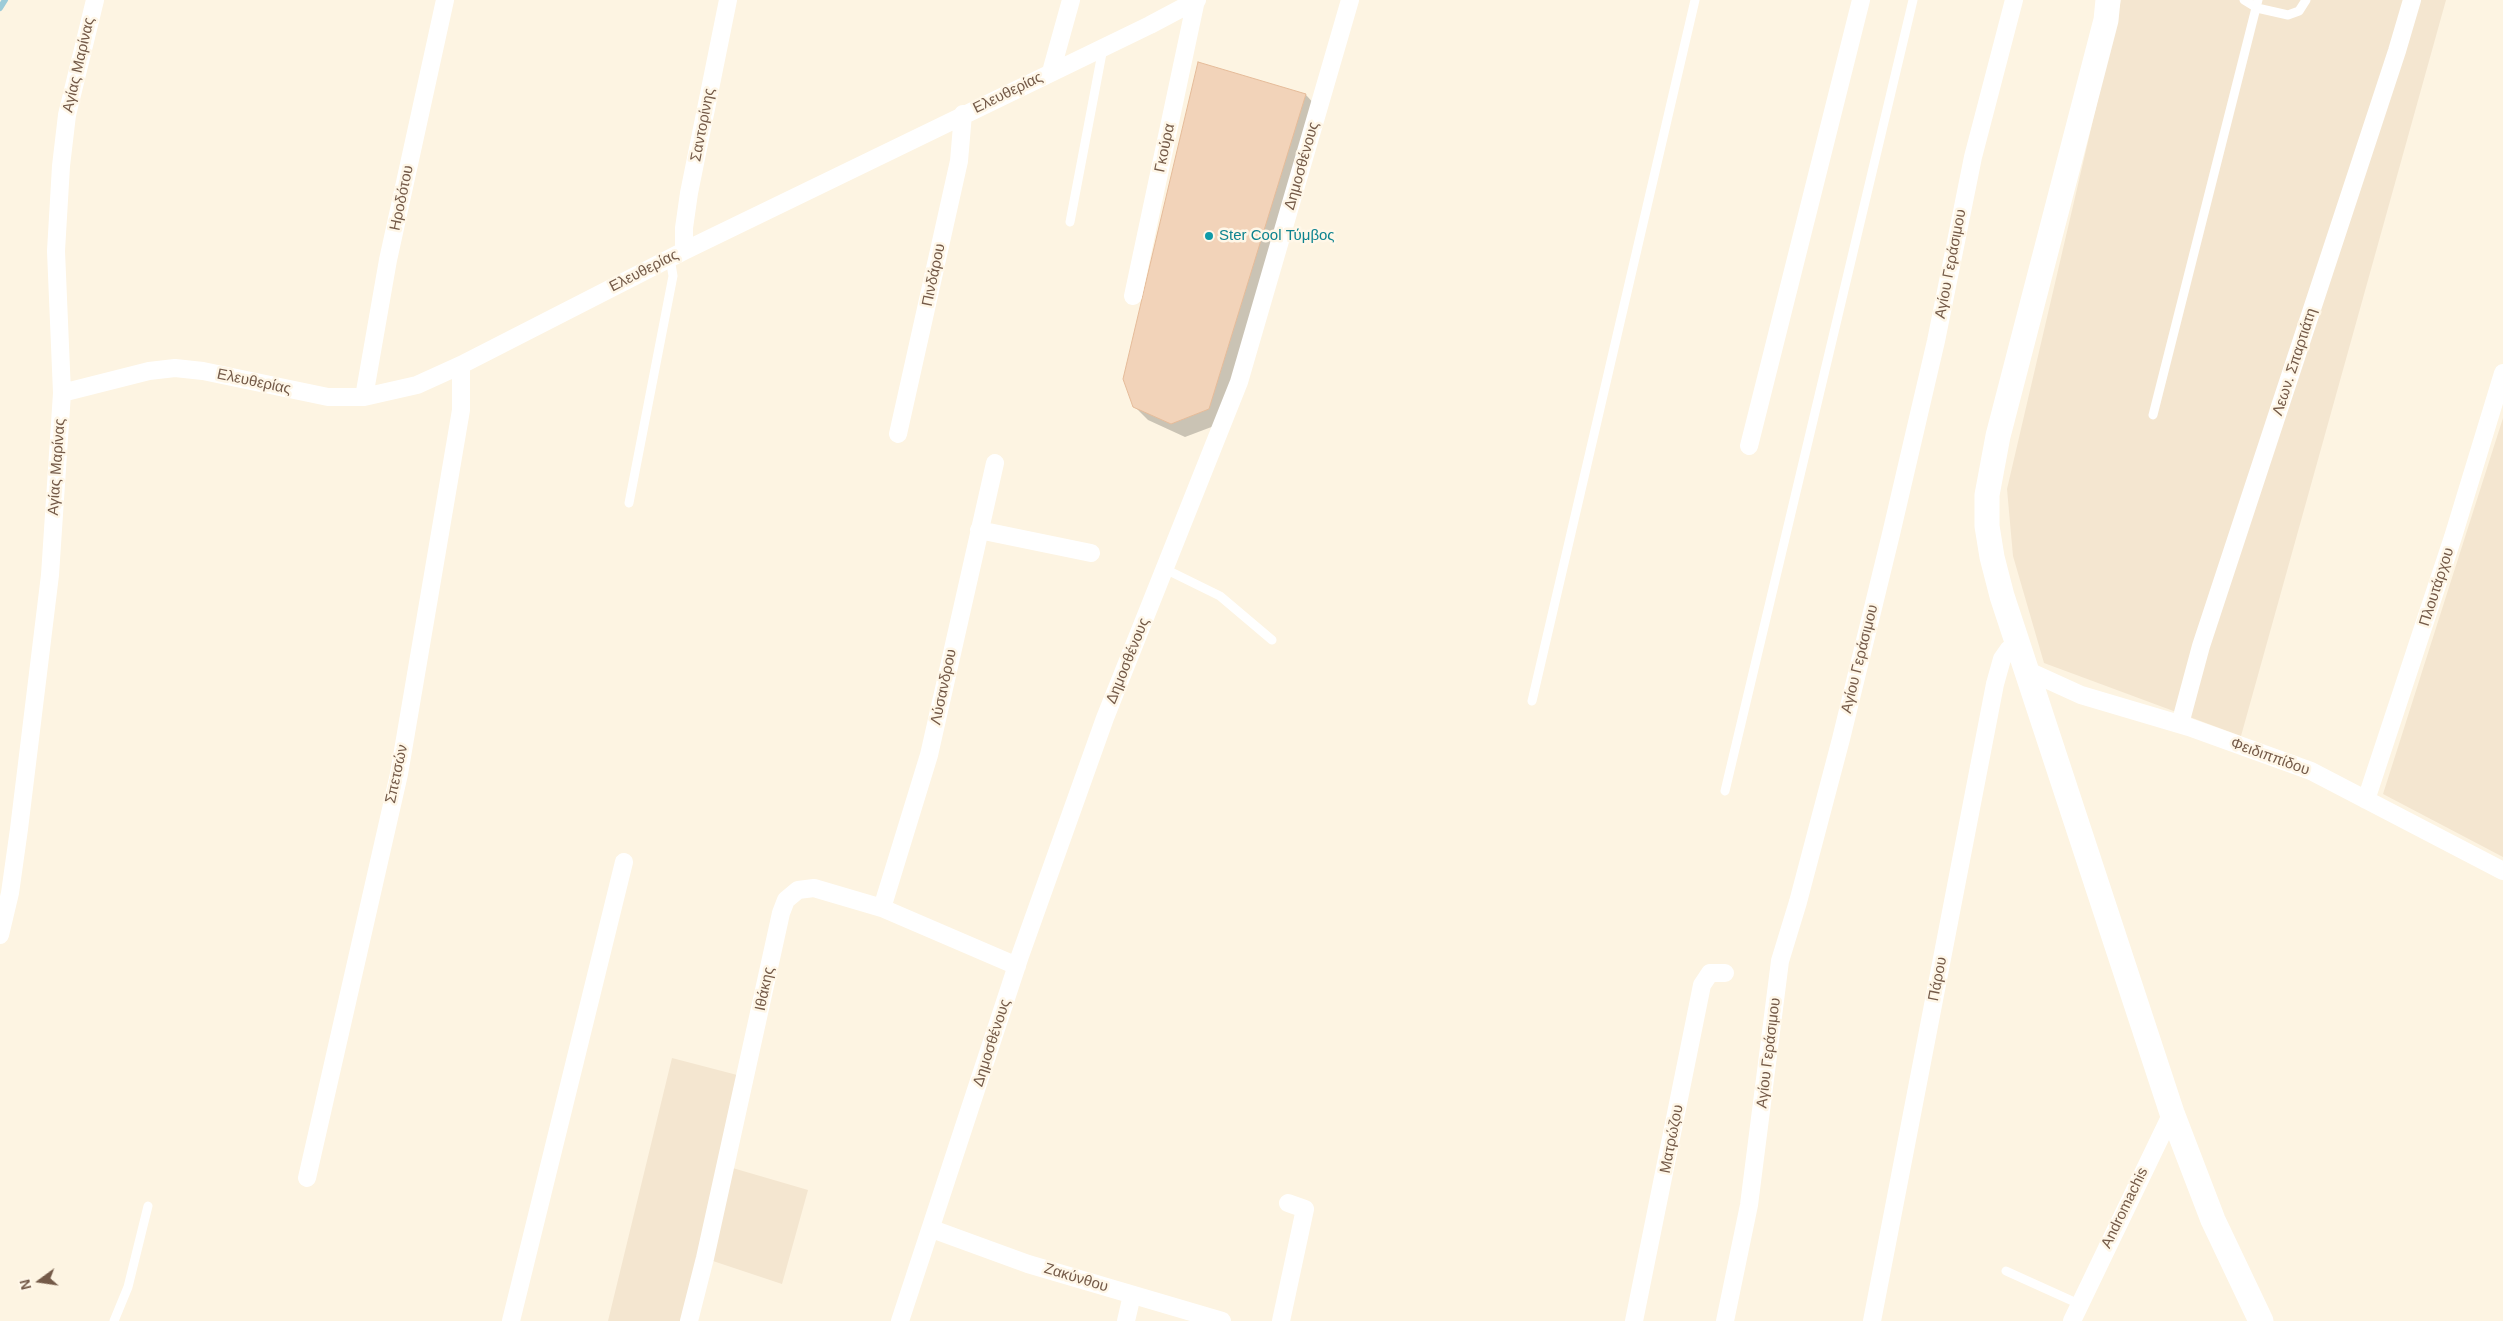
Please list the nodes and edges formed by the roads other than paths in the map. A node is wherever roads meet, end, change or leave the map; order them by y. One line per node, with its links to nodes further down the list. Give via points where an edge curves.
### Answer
1 (95, 0): 24 (street, Αγίας Μαρίνας, via 67,115 61,166 56,250)
2 (445, 0): 25 (street, Ηροδότου, via 388,260)
3 (728, 0): 20 (street, Σαντορίνης)
4 (1071, 0): 17 (street)
5 (1196, 0): 16 (street, Ελευθερίας); 21 (street, Γκούρα)
6 (1350, 0): 33 (street, Δημοσθένους, via 1239,382)
7 (1695, 0): 37 (lane)
8 (1860, 0): 28 (street)
9 (1913, 0): 39 (lane)
10 (2014, 0): 64 (street, Αγίου Γεράσιμου, via 1973,157 1936,341 1889,544 1836,758 1780,961 1749,1206)
11 (2108, 0): 35 (main road, via 2106,20 1989,479 1986,511 1990,548)
12 (2244, 0): 15 (lane)
13 (2306, 0): 15 (lane, via 2300,10 2291,14)
14 (2412, 0): 38 (street, Λεων. Σπαρτιάτη, via 2201,646)
15 (2258, 4): 26 (lane)
16 (1103, 48): 17 (street, Ελευθερίας); 19 (lane)
17 (1051, 72): 18 (street, Ελευθερίας)
18 (963, 114): 20 (street, Ελευθερίας); 27 (street, Πινδάρου, via 959,161)
19 (1070, 222)
20 (677, 254): 22 (street, Ελευθερίας); 30 (lane)
21 (1133, 296)
22 (461, 366): 25 (street, Ελευθερίας, via 417,385); 49 (street, Σπετσών, via 461,410 399,774)
23 (2503, 373): 40 (street, Πλουτάρχου)
24 (62, 393): 25 (street, Ελευθερίας, via 149,371 175,368 328,397); 43 (street, Αγίας Μαρίνας, via 50,575 32,736)
25 (364, 398)
26 (2152, 415)
27 (898, 434)
28 (1749, 446)
29 (995, 463): 31 (street, Λύσανδρου)
30 (629, 503)
31 (978, 530): 32 (street); 44 (street, Λύσανδρου, via 928,755)
32 (1091, 553)
33 (1165, 569): 34 (lane, via 1220,596); 46 (street, Δημοσθένους, via 1105,718)
34 (1272, 640)
35 (2018, 644): 36 (main road); 65 (street, Πάρου, via 2009,649 2002,659 1995,684)
36 (2026, 670): 38 (street, Φειδιππίδου, via 2081,695); 48 (main road)
37 (1532, 701)
38 (2180, 724): 40 (street, Φειδιππίδου, via 2311,772)
39 (1725, 791)
40 (2366, 800): 42 (street, Φειδιππίδου)
41 (624, 862): 57 (street)
42 (2503, 871)
43 (5, 891): 45 (street, Αγίας Μαρίνας)
44 (882, 908): 46 (street, Ιθάκης); 58 (street, Ιθάκης, via 814,888 798,890 786,900)
45 (0, 935)
46 (1017, 966): 52 (street, Δημοσθένους)
47 (1725, 973): 63 (street, Ματρώζου, via 1710,973 1702,985)
48 (2172, 1113): 55 (street, Andromachis); 67 (main road, via 2213,1220)
49 (307, 1178)
50 (1288, 1202): 62 (street, via 1304,1209)
51 (148, 1206): 56 (lane, via 128,1287)
52 (932, 1229): 54 (street, Ζακύνθου, via 1028,1264); 59 (street, Δημοσθένους)
53 (2006, 1271): 55 (lane)
54 (1132, 1295): 60 (street); 61 (street, Ζακύνθου)
55 (2079, 1304): 66 (street, Andromachis)
56 (114, 1321)
57 (511, 1321)
58 (689, 1321)
59 (900, 1321)
60 (1126, 1321)
61 (1222, 1321)
62 (1281, 1321)
63 (1634, 1321)
64 (1726, 1321)
65 (1872, 1321)
66 (2072, 1321)
67 (2261, 1321)

